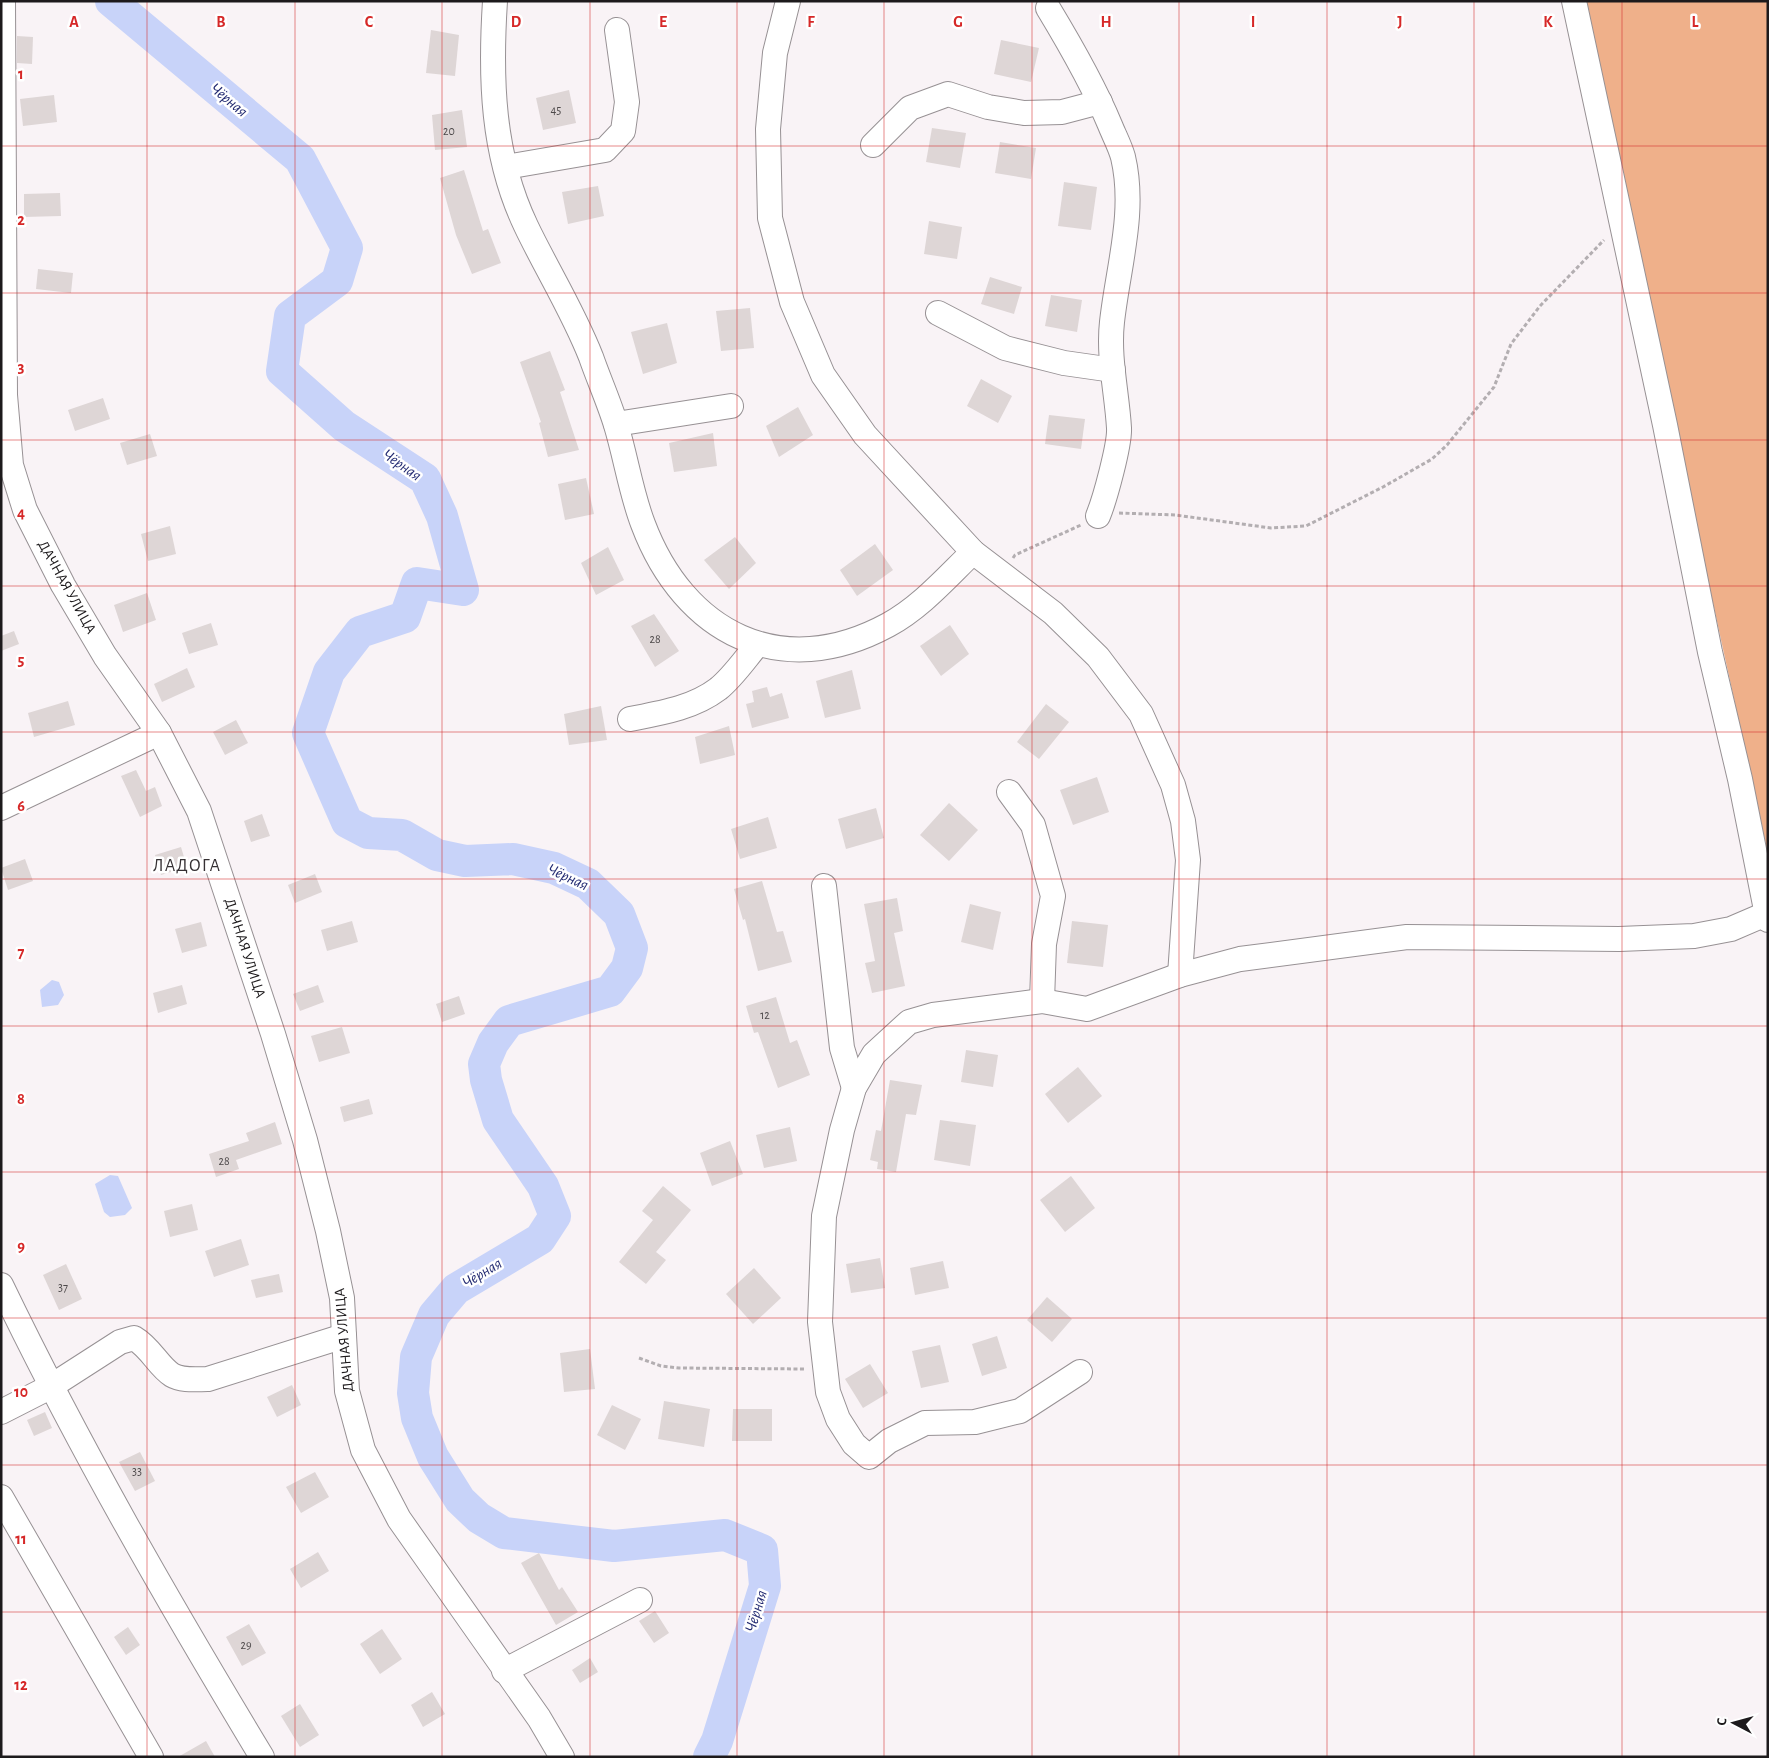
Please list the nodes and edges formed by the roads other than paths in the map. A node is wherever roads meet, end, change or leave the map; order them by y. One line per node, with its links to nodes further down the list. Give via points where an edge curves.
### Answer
1 (3, 1): 18 (street, ДАЧНАЯ УЛИЦА, via 5,395 11,465 25,510 63,585 105,656)
2 (495, 1): 9 (street, via 494,106)
3 (788, 1): 15 (street, via 775,53 768,138 770,218 792,302 823,375 865,435)
4 (1574, 1): 22 (street)
5 (1048, 8): 7 (street)
6 (617, 30): 9 (street, via 627,102 623,131 605,150)
7 (1100, 102): 8 (street, via 1062,112 1024,113 988,107 948,94 910,108); 11 (street, via 1122,156 1128,194 1127,224 1112,323)
8 (873, 145)
9 (506, 167): 13 (street, via 525,224 584,338)
10 (938, 313): 11 (street, via 1005,348 1064,363)
11 (1113, 370): 14 (street, via 1119,430)
12 (731, 406): 13 (street)
13 (616, 424): 16 (street, via 643,524 666,571 692,605 722,629)
14 (1098, 516)
15 (973, 552): 16 (street, via 915,607 887,626 827,648); 23 (street, via 1053,613 1098,657 1141,714 1173,785 1183,821 1188,860)
16 (757, 645): 17 (street, via 720,688 700,701 668,712)
17 (630, 719)
18 (159, 733): 20 (street); 27 (street, ДАЧНАЯ УЛИЦА, via 199,811 273,1034 328,1231 342,1298)
19 (1009, 792): 24 (street, via 1033,825 1053,896 1044,944)
20 (1, 808)
21 (824, 886): 25 (street, via 842,1048)
22 (1767, 917): 23 (street, via 1731,929 1694,936 1406,937 1240,959)
23 (1180, 974): 24 (street, via 1087,1009)
24 (1042, 1001): 25 (street, via 942,1014 909,1022 874,1054)
25 (854, 1088): 28 (street, via 824,1216 820,1322 828,1392 838,1419 854,1444 869,1457 890,1441 925,1423 975,1422 1020,1411)
26 (1, 1285): 29 (street)
27 (344, 1336): 29 (street, via 208,1379 189,1380 172,1375 144,1344 134,1338 120,1342); 33 (street, ДАЧНАЯ УЛИЦА, via 347,1391 363,1450 399,1519)
28 (1080, 1372)
29 (50, 1387): 30 (street); 35 (street, via 192,1641)
30 (1, 1412)
31 (1, 1497): 34 (street)
32 (640, 1600): 33 (street)
33 (504, 1671): 36 (street, ДАЧНАЯ УЛИЦА)
34 (151, 1757)
35 (262, 1757)
36 (562, 1757)

